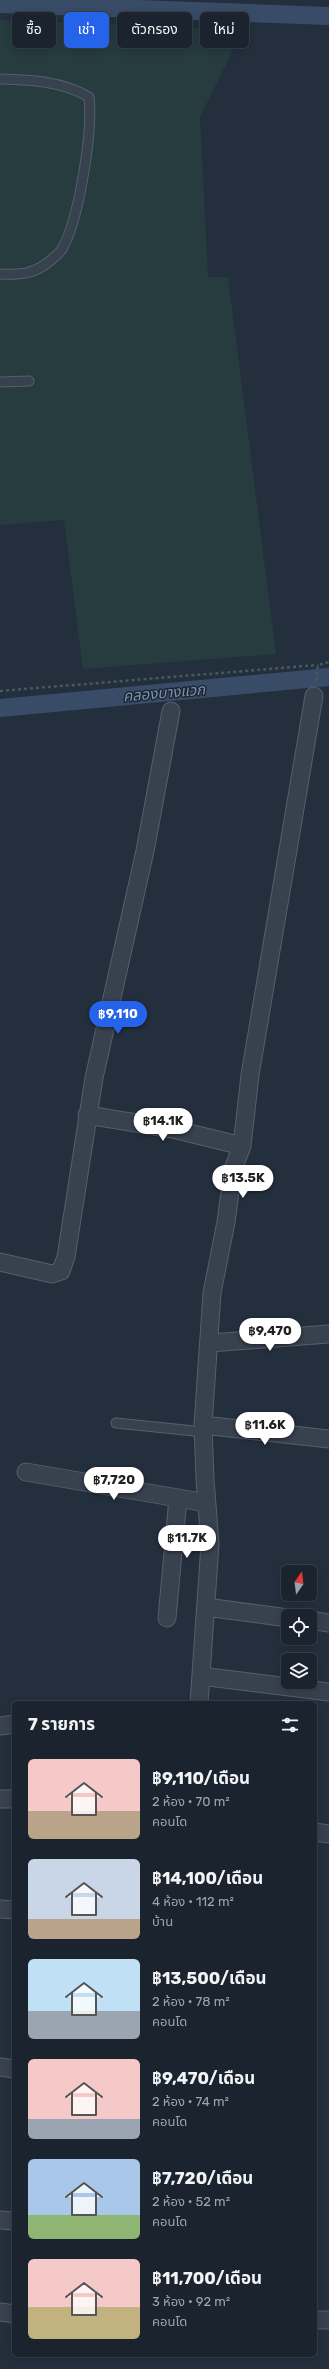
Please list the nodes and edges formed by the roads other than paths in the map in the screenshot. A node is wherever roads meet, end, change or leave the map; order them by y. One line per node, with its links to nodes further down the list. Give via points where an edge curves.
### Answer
1 (0, 79): 2 (lane, via 39,81 75,88 89,97 92,116 80,190 62,250 40,269 22,275)
2 (0, 274)
3 (29, 381): 4 (lane)
4 (0, 382)
5 (314, 696): 8 (street, via 250,1075)
6 (171, 711): 7 (street, via 145,851 95,1070)
7 (88, 1115): 8 (street, via 173,1129); 9 (street, via 66,1257 61,1271 52,1274)
8 (242, 1146): 11 (street, via 233,1169 212,1293)
9 (0, 1262)
10 (329, 1334): 11 (street)
11 (210, 1343): 13 (street)
12 (116, 1422): 13 (lane)
13 (203, 1428): 14 (street); 17 (street)
14 (329, 1439)
15 (26, 1472): 16 (street)
16 (178, 1498): 17 (street); 20 (street)
17 (207, 1503): 18 (street, via 210,1544)
18 (206, 1607): 19 (street); 23 (street)
19 (281, 1617)
20 (167, 1618)
21 (317, 1621): 22 (street)
22 (329, 1623)
23 (201, 1676): 24 (street); 25 (street)
24 (329, 1692)
25 (199, 1701)
26 (12, 1724): 27 (street)
27 (0, 1726)
28 (0, 1799): 29 (street)
29 (12, 1799)
30 (317, 1832): 31 (street)
31 (329, 1834)
32 (0, 1909): 33 (street)
33 (12, 1910)
34 (0, 2067): 35 (street)
35 (12, 2068)
36 (0, 2220): 37 (street)
37 (12, 2221)
38 (0, 2312): 39 (street)
39 (12, 2314)
40 (317, 2320): 41 (street)
41 (329, 2320)

